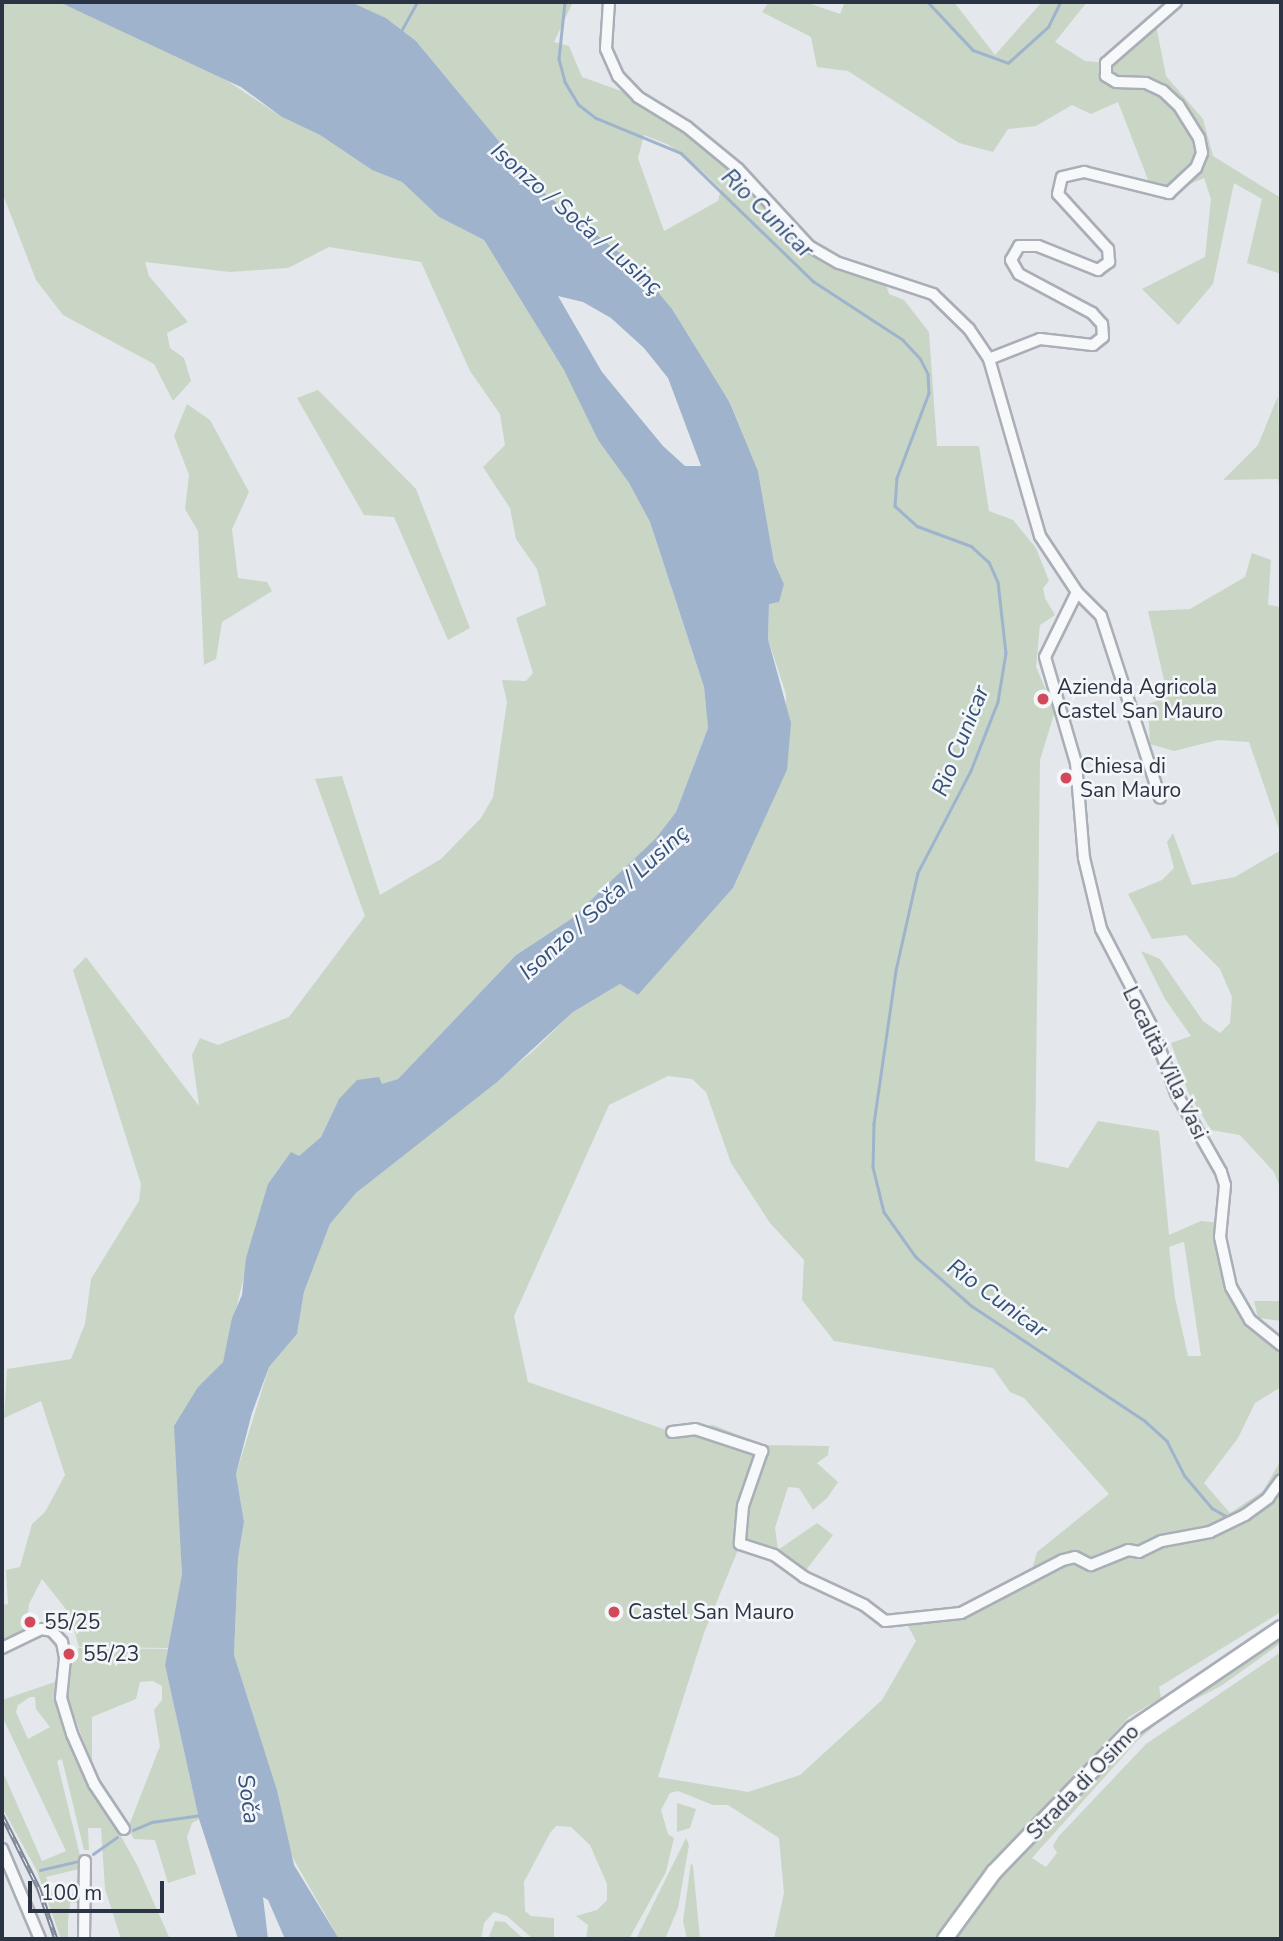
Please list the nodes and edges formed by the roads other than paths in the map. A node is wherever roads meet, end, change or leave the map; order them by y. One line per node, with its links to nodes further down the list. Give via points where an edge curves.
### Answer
1 (609, 2): 3 (street, via 606,48 618,76 638,97 687,127 738,169 809,246 839,263 933,294 970,329)
2 (1176, 2): 3 (street, via 1107,63 1106,76 1116,82 1146,83 1163,90 1178,105 1199,138 1202,153 1196,168 1169,193 1084,172 1062,177 1058,194 1108,249 1109,262 1098,270 1038,246 1019,246 1011,260 1020,274 1093,313 1102,324 1102,337 1093,345 1040,339)
3 (989, 359): 4 (street, via 1040,536)
4 (1077, 592): 5 (street, via 1101,616); 6 (street, Località Villa Vasi, via 1045,657 1076,763 1084,858 1101,929 1151,1025 1176,1093 1221,1172 1225,1185 1220,1237 1231,1287 1250,1321)
5 (1160, 798)
6 (1281, 1345)
7 (672, 1432): 8 (street, via 695,1429 762,1451 743,1506 740,1544 774,1555 804,1577 864,1605 885,1621 961,1613 1063,1560 1075,1558 1091,1565 1162,1541 1210,1532 1245,1516 1268,1498)
8 (1281, 1480)
9 (1281, 1628): 16 (main road, Strada di Osimo, via 1200,1687 1141,1721 994,1872)
10 (2, 1648): 11 (street, via 41,1629 52,1631 62,1642 61,1698 72,1734 94,1784)
11 (124, 1829)
12 (2, 1849): 14 (street)
13 (85, 1861): 15 (street)
14 (40, 1939)
15 (85, 1939)
16 (945, 1939)

